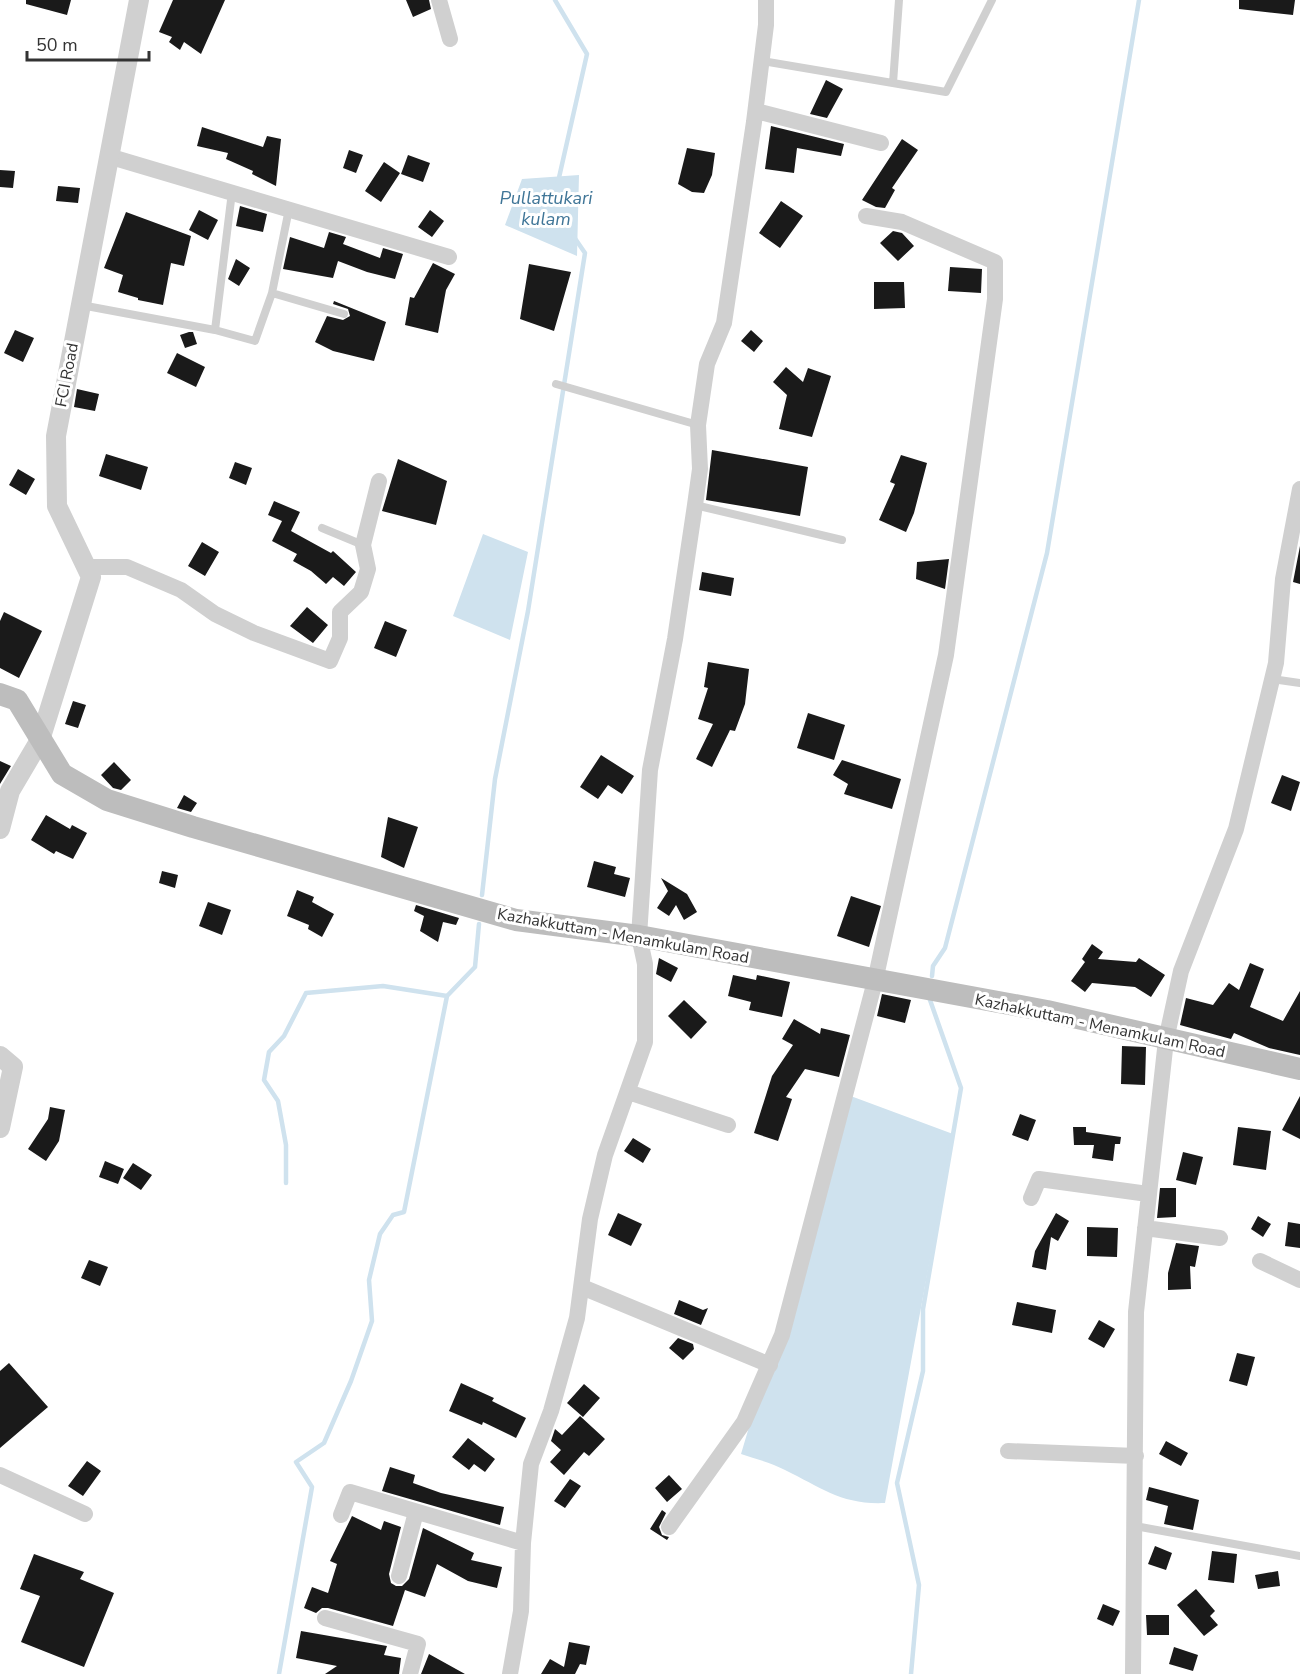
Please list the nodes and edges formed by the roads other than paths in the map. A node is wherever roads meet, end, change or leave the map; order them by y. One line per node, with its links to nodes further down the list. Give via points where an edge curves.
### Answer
1 (139, 0): 11 (street, FCI Road)
2 (439, 0): 6 (street)
3 (766, 0): 7 (street)
4 (899, 0): 8 (lane)
5 (992, 0): 8 (lane, via 946,92)
6 (450, 39)
7 (762, 61): 8 (lane); 9 (street)
8 (893, 83)
9 (756, 111): 10 (street); 21 (street, via 724,323 707,364)
10 (881, 143)
11 (108, 156): 12 (street); 17 (street, FCI Road)
12 (232, 192): 13 (street); 19 (lane)
13 (290, 209): 15 (street); 16 (lane)
14 (866, 216): 35 (street, via 902,222 995,262 995,299 946,655)
15 (449, 257)
16 (272, 293): 18 (lane); 19 (lane, via 255,341)
17 (80, 305): 19 (lane); 28 (street, FCI Road, via 56,436 57,506)
18 (344, 314)
19 (215, 330)
20 (556, 384): 21 (lane)
21 (698, 425): 24 (street, via 700,469)
22 (379, 481): 27 (street)
23 (1300, 489): 29 (street, via 1283,579)
24 (694, 505): 26 (lane); 34 (street, via 675,639 650,770)
25 (322, 528): 27 (lane)
26 (842, 540)
27 (363, 545): 28 (street, via 368,569 361,592 340,612 340,638 330,661 254,633 215,614 181,590 127,567)
28 (87, 567): 32 (street, FCI Road, via 91,577)
29 (1272, 679): 30 (lane); 36 (street, via 1236,829 1181,971)
30 (1300, 682)
31 (0, 694): 32 (main road, Kazhakkuttam - Menamkulam Road, via 17,700)
32 (40, 740): 33 (street, FCI Road, via 10,791); 34 (main road, Kazhakkuttam - Menamkulam Road, via 62,774 107,800 516,920)
33 (0, 829)
34 (639, 936): 35 (main road, Kazhakkuttam - Menamkulam Road); 39 (street, via 645,964 645,1042)
35 (875, 981): 36 (main road, Kazhakkuttam - Menamkulam Road, via 1047,1011); 49 (street)
36 (1166, 1040): 38 (main road, Kazhakkuttam - Menamkulam Road); 42 (street)
37 (0, 1056): 41 (street, via 13,1068)
38 (1300, 1069)
39 (628, 1092): 40 (street); 48 (street, via 606,1155 590,1219)
40 (728, 1125)
41 (0, 1128)
42 (1148, 1194): 43 (street, via 1039,1179); 44 (street)
43 (1031, 1198)
44 (1145, 1228): 45 (street); 51 (street, via 1136,1312)
45 (1220, 1238)
46 (1260, 1262): 47 (street)
47 (1300, 1280)
48 (582, 1287): 49 (street); 58 (street, via 551,1411 531,1464)
49 (771, 1365): 57 (street, via 744,1422)
50 (1008, 1451): 51 (street)
51 (1136, 1456): 56 (street)
52 (0, 1475): 54 (street)
53 (416, 1512): 55 (street, via 350,1492); 58 (street); 60 (street)
54 (85, 1514)
55 (341, 1515)
56 (1135, 1526): 59 (lane); 64 (street)
57 (669, 1527)
58 (523, 1543): 63 (street, via 521,1611)
59 (1300, 1556)
60 (399, 1576)
61 (325, 1618): 62 (street, via 418,1644)
62 (410, 1674)
63 (510, 1674)
64 (1133, 1674)

